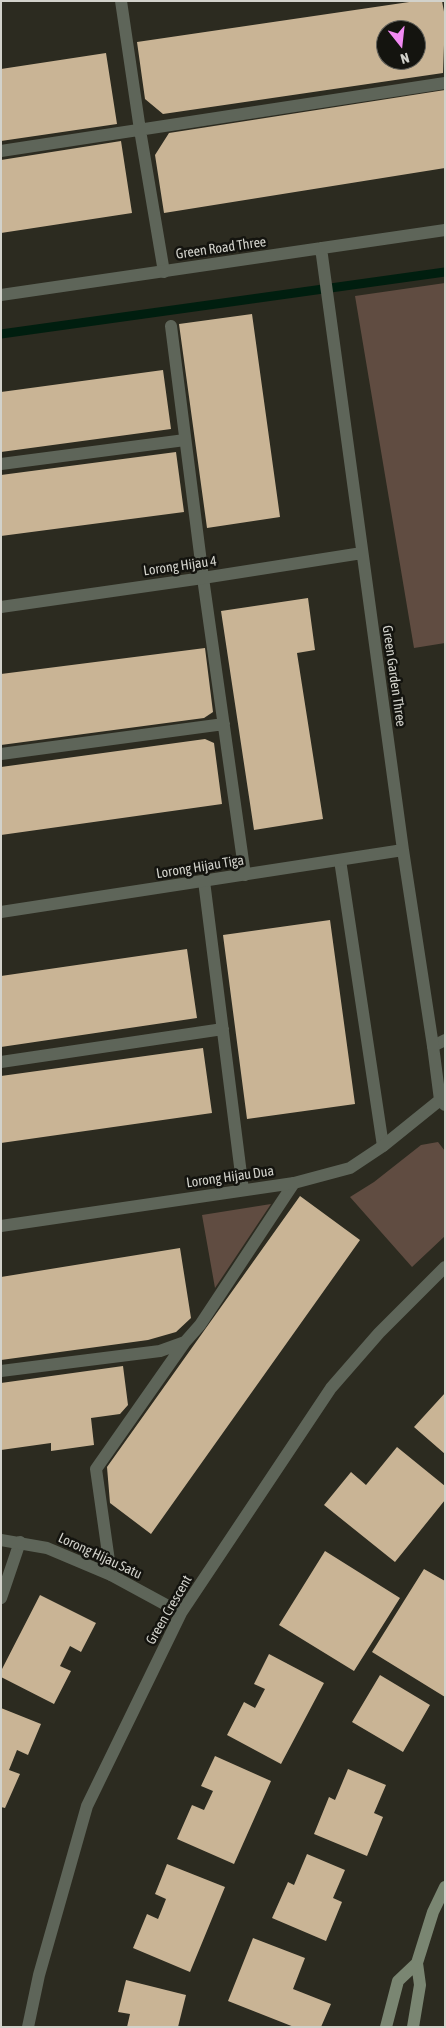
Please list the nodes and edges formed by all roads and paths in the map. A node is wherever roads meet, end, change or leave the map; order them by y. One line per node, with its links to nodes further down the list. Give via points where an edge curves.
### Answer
1 (121, 1): 3 (street)
2 (445, 83): 3 (street)
3 (140, 130): 4 (street); 7 (street)
4 (1, 151)
5 (445, 230): 6 (street, Green Road Three)
6 (321, 248): 7 (street, Green Road Three); 12 (street, Green Garden Three)
7 (164, 272): 8 (street, Green Road Three)
8 (1, 295)
9 (171, 326): 10 (street)
10 (185, 440): 11 (street); 13 (street)
11 (1, 464)
12 (362, 553): 13 (street, Lorong Hijau 4); 17 (street, Green Garden Three)
13 (203, 578): 14 (street, Lorong Hijau 4); 15 (street)
14 (1, 607)
15 (224, 724): 16 (street); 19 (street)
16 (1, 754)
17 (403, 850): 18 (street, Lorong Hijau Tiga); 23 (street, Green Garden Three)
18 (340, 860): 19 (street, Lorong Hijau Tiga); 26 (street)
19 (245, 875): 20 (street, Lorong Hijau Tiga)
20 (204, 881): 21 (street, Lorong Hijau Tiga); 22 (street)
21 (1, 912)
22 (223, 1029): 24 (street); 28 (street)
23 (439, 1043): 25 (street, Green Garden Three)
24 (1, 1062)
25 (442, 1103): 26 (street, Lorong Hijau Dua)
26 (384, 1146): 27 (street, Lorong Hijau Dua, via 350,1168)
27 (294, 1183): 28 (street, Lorong Hijau Dua); 31 (street, via 200,1325)
28 (243, 1190): 29 (street, Lorong Hijau Dua)
29 (1, 1226)
30 (445, 1267): 37 (street, Green Crescent, via 379,1333 331,1388)
31 (185, 1342): 32 (street, via 160,1351); 35 (street, via 96,1469)
32 (1, 1371)
33 (1, 1540): 34 (street, Lorong Hijau Satu)
34 (20, 1542): 35 (street, Lorong Hijau Satu, via 47,1548); 36 (street)
35 (111, 1575): 37 (street, Lorong Hijau Satu)
36 (1, 1598)
37 (181, 1613): 40 (street, Green Crescent, via 87,1806 39,1975)
38 (445, 1887): 39 (main road)
39 (417, 1963): 41 (main road, via 398,1981); 42 (main road, via 420,1985)
40 (28, 2027)
41 (386, 2027)
42 (412, 2027)

